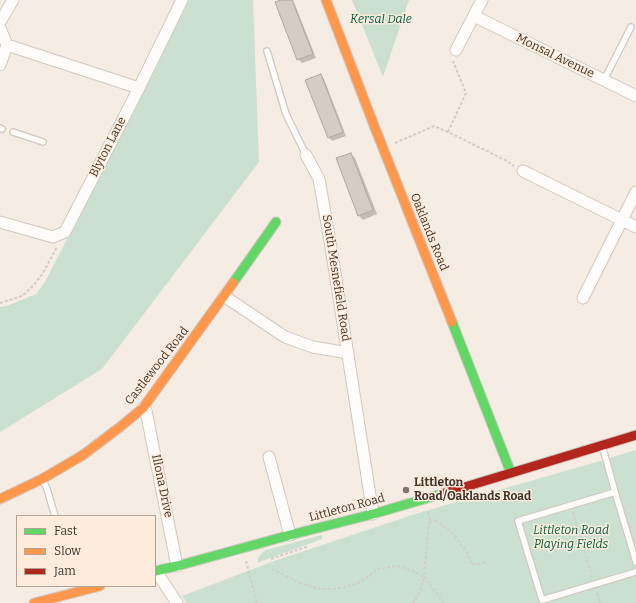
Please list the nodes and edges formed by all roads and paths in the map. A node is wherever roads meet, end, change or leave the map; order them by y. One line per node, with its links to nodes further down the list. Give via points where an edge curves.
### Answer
1 (13, 0): 6 (street)
2 (182, 0): 14 (street, Blyton Lane)
3 (326, 0): 19 (street, Oaklands Road)
4 (482, 0): 5 (street)
5 (474, 16): 10 (street); 13 (street, Monsal Avenue)
6 (0, 22)
7 (631, 27): 13 (lane)
8 (0, 28): 9 (street)
9 (7, 45): 12 (street); 14 (street)
10 (456, 50): 17 (path, via 452,59 466,93)
11 (267, 51): 20 (lane, South Mesnefield Road, via 286,114)
12 (0, 65)
13 (604, 80): 15 (street, Monsal Avenue)
14 (139, 88): 27 (street, Blyton Lane)
15 (636, 96)
16 (13, 132): 18 (lane)
17 (448, 132): 19 (path, via 434,126); 21 (path)
18 (43, 142)
19 (382, 147): 36 (street, Oaklands Road)
20 (306, 155): 31 (street, South Mesnefield Road, via 319,179)
21 (523, 171): 23 (street)
22 (636, 192): 23 (street)
23 (622, 220): 26 (street); 29 (street)
24 (0, 222): 27 (street, via 53,237)
25 (276, 222): 28 (street, Castlewood Road)
26 (636, 227)
27 (65, 232): 30 (path, via 44,273 34,285 22,296)
28 (224, 296): 31 (street, via 285,337 313,347); 32 (street, Castlewood Road)
29 (583, 298)
30 (0, 303)
31 (348, 353): 42 (street, South Mesnefield Road)
32 (142, 408): 37 (street, Castlewood Road, via 102,442); 49 (street, Illona Drive, via 146,411)
33 (636, 434): 34 (street, Littleton Road)
34 (600, 445): 36 (street, Littleton Road); 38 (lane)
35 (269, 456): 45 (street)
36 (511, 473): 40 (street, Littleton Road)
37 (42, 479): 39 (street, Castlewood Road); 43 (lane)
38 (615, 492): 41 (lane); 48 (lane)
39 (0, 499)
40 (425, 499): 42 (street, Littleton Road); 44 (path)
41 (571, 505): 55 (path); 55 (lane, via 518,521 542,600)
42 (373, 514): 45 (street, Littleton Road)
43 (55, 515)
44 (430, 520): 47 (path, via 439,522 455,536 472,564); 54 (path)
45 (290, 535): 46 (street, Littleton Road)
46 (243, 549): 49 (street, Littleton Road); 60 (path)
47 (486, 562)
48 (636, 562)
49 (177, 566): 51 (street, Littleton Road)
50 (272, 570): 54 (path, via 321,589 351,586 361,582 378,568 394,566)
51 (156, 571)
52 (156, 572): 59 (street)
53 (636, 572): 55 (lane)
54 (424, 577): 61 (path); 62 (path)
55 (594, 584): 63 (path)
56 (92, 587): 57 (street)
57 (75, 589): 58 (street)
58 (34, 603)
59 (177, 603)
60 (257, 603)
61 (413, 603)
62 (444, 603)
63 (600, 603)

